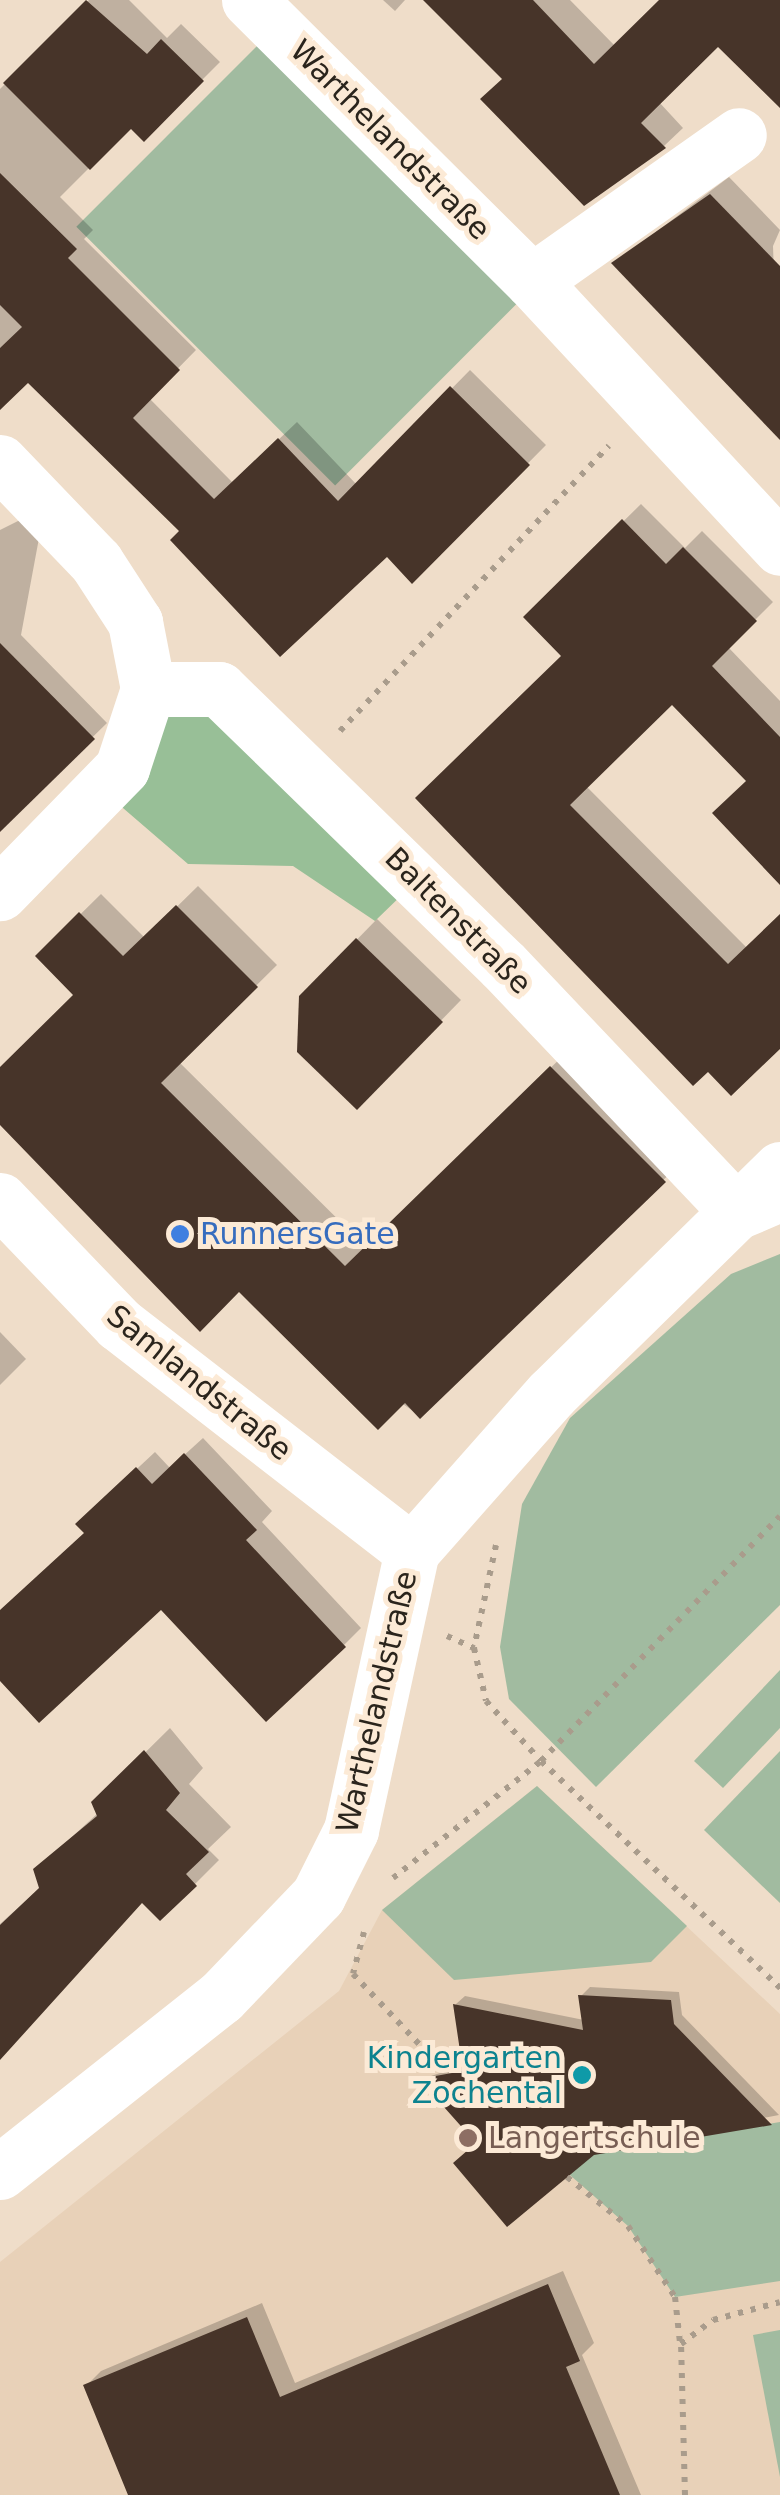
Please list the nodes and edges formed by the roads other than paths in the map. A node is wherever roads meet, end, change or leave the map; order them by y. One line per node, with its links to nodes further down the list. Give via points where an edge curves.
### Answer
1 (249, 0): 3 (street, Warthelandstraße)
2 (739, 135): 3 (street)
3 (532, 281): 5 (street, Warthelandstraße)
4 (0, 462): 6 (street, via 96,562 136,622)
5 (780, 548)
6 (148, 689): 7 (street, via 122,768); 10 (street, Baltenstraße, via 219,689)
7 (0, 893)
8 (780, 1168): 10 (street, Warthelandstraße)
9 (0, 1200): 11 (street, Samlandstraße, via 120,1324)
10 (759, 1203): 11 (street, Warthelandstraße, via 551,1394)
11 (412, 1551): 12 (street, Warthelandstraße, via 351,1830 318,1896 220,1997)
12 (0, 2172)

